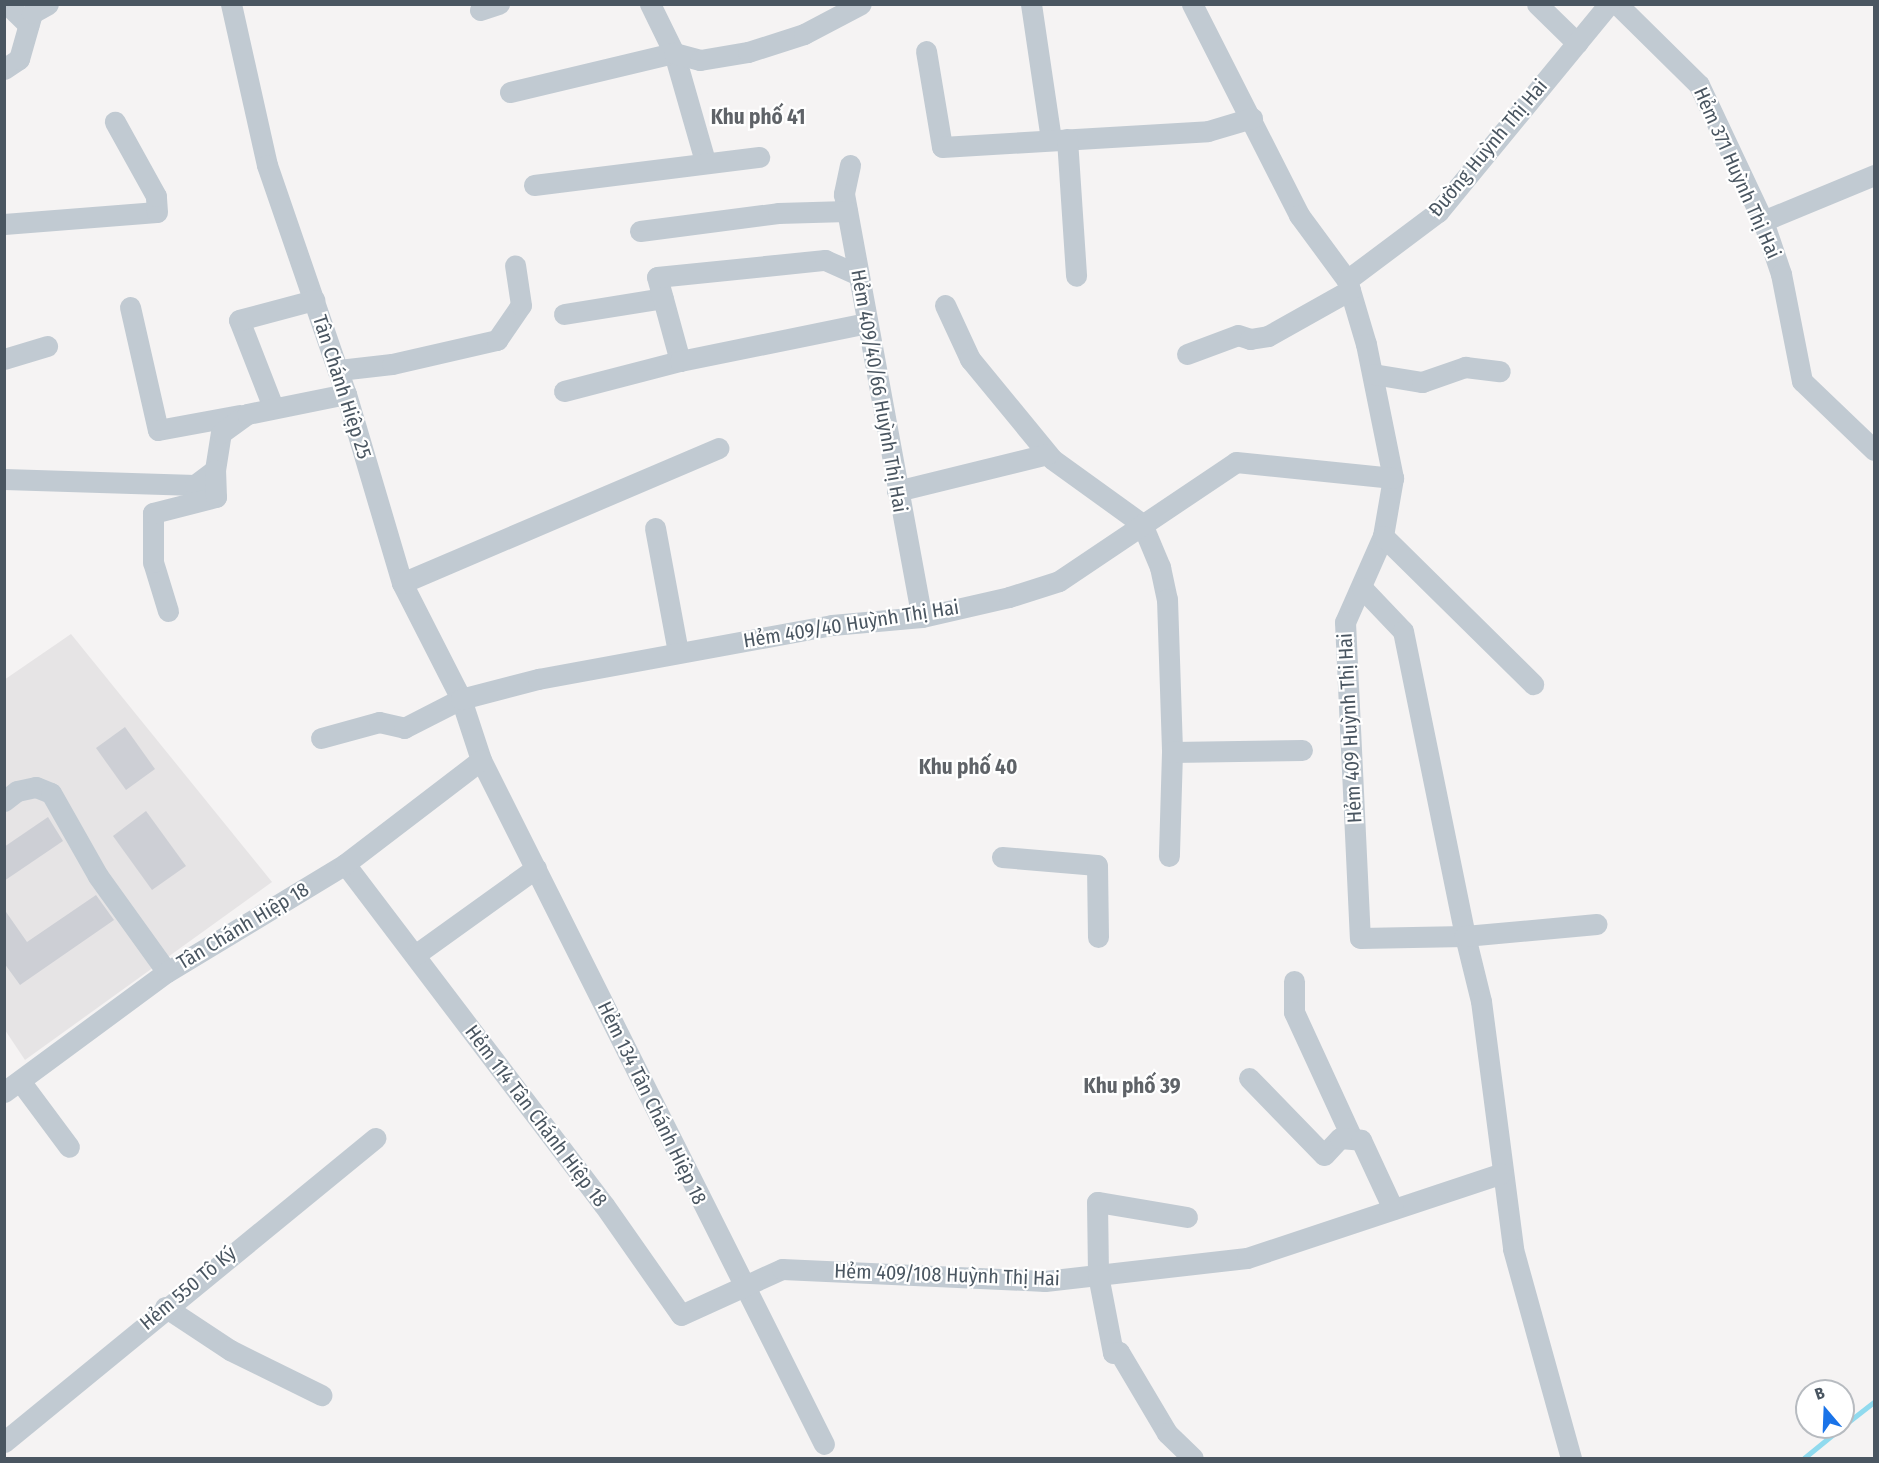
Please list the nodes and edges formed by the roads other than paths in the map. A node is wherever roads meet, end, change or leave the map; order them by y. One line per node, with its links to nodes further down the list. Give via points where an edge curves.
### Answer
1 (7, 4): 11 (street)
2 (48, 4): 11 (street, via 32,13)
3 (231, 4): 34 (street, Tân Chánh Hiệp 25, via 267,165)
4 (650, 4): 14 (street)
5 (861, 4): 14 (street, via 804,34 748,52 700,60)
6 (1031, 4): 19 (street)
7 (1537, 4): 12 (street)
8 (1609, 4): 12 (street, Đường Huỳnh Thị Hai)
9 (1617, 4): 26 (street, Hẻm 371 Huỳnh Thị Hai, via 1699,85)
10 (1192, 5): 17 (street)
11 (29, 25): 15 (street, via 19,59)
12 (1577, 43): 32 (street, Đường Huỳnh Thị Hai, via 1438,212)
13 (926, 51): 19 (street, via 942,147)
14 (674, 53): 16 (street); 21 (street)
15 (4, 69)
16 (510, 92)
17 (1252, 118): 19 (street, via 1208,131); 32 (street, via 1299,215)
18 (115, 122): 27 (street, via 156,196 157,212)
19 (1059, 140): 31 (street)
20 (759, 157): 21 (street)
21 (705, 161): 24 (street)
22 (850, 165): 25 (street, Hẻm 409/40/66 Huỳnh Thị Hai, via 844,194)
23 (1875, 175): 26 (street)
24 (534, 185)
25 (847, 211): 28 (street, via 778,213); 30 (street, Hẻm 409/40/66 Huỳnh Thị Hai)
26 (1763, 221): 51 (street, Hẻm 371 Huỳnh Thị Hai, via 1781,274 1802,381)
27 (4, 224)
28 (640, 231)
29 (515, 265): 43 (street, via 521,305 497,340 403,362)
30 (858, 275): 33 (street, via 825,260 657,277); 38 (street, Hẻm 409/40/66 Huỳnh Thị Hai)
31 (1076, 276)
32 (1348, 285): 40 (street, Đường Huỳnh Thị Hai, via 1268,336 1250,339 1238,335); 45 (street, Hẻm 409 Huỳnh Thị Hai)
33 (663, 298): 37 (street); 42 (street)
34 (314, 300): 43 (street, Tân Chánh Hiệp 25); 48 (street, via 239,320)
35 (945, 304): 52 (street, via 970,359)
36 (130, 307): 49 (street, via 158,430)
37 (564, 314)
38 (866, 323): 42 (street); 56 (street, Hẻm 409/40/66 Huỳnh Thị Hai)
39 (47, 346): 41 (street)
40 (1187, 354)
41 (4, 360)
42 (680, 361): 46 (street)
43 (339, 370): 47 (street, Tân Chánh Hiệp 25)
44 (1500, 371): 45 (street, via 1465,367 1422,382)
45 (1373, 374): 54 (street, Hẻm 409 Huỳnh Thị Hai)
46 (564, 391)
47 (346, 394): 48 (street); 60 (street, Tân Chánh Hiệp 25)
48 (273, 407): 49 (street)
49 (247, 414): 53 (street, via 221,433)
50 (718, 448): 60 (street)
51 (1875, 450)
52 (1048, 454): 56 (street); 57 (street)
53 (214, 470): 55 (street, via 195,485); 62 (street, via 216,497 153,513 153,562)
54 (1393, 478): 57 (street, Hẻm 409/40 Huỳnh Thị Hai, via 1236,462); 59 (street, Hẻm 409 Huỳnh Thị Hai)
55 (4, 479)
56 (897, 491): 63 (street, Hẻm 409/40/66 Huỳnh Thị Hai)
57 (1142, 524): 63 (street, Hẻm 409/40 Huỳnh Thị Hai, via 1059,581); 69 (street, via 1167,599)
58 (655, 528): 64 (street)
59 (1383, 536): 61 (street, Hẻm 409 Huỳnh Thị Hai); 65 (street)
60 (402, 582): 66 (street, Tân Chánh Hiệp 25)
61 (1362, 588): 77 (street, via 1403,631); 77 (street, Hẻm 409 Huỳnh Thị Hai, via 1345,622 1360,938)
62 (168, 611)
63 (922, 617): 64 (street, Hẻm 409/40 Huỳnh Thị Hai, via 832,625)
64 (678, 652): 66 (street, Hẻm 409/40 Huỳnh Thị Hai)
65 (1533, 684)
66 (461, 699): 67 (street, Hẻm 409/40 Huỳnh Thị Hai, via 404,728 379,722); 70 (street, Tân Chánh Hiệp 25)
67 (321, 738)
68 (1302, 750): 69 (street)
69 (1172, 752): 72 (street)
70 (481, 760): 74 (street, Tân Chánh Hiệp 18); 75 (street, Hẻm 134 Tân Chánh Hiệp 18)
71 (4, 801): 80 (street, via 17,791 36,787 51,793 98,876)
72 (1168, 856)
73 (1002, 857): 78 (street, via 1097,865)
74 (345, 864): 79 (street, Hẻm 114 Tân Chánh Hiệp 18); 80 (street, Tân Chánh Hiệp 18)
75 (536, 868): 79 (street); 91 (street, Hẻm 134 Tân Chánh Hiệp 18)
76 (1596, 924): 77 (street)
77 (1465, 936): 87 (street, via 1481,1001)
78 (1098, 937)
79 (415, 955): 91 (street, Hẻm 114 Tân Chánh Hiệp 18, via 604,1205 681,1315)
80 (167, 972): 83 (street, Tân Chánh Hiệp 18)
81 (1294, 981): 84 (street, via 1294,1012)
82 (1250, 1078): 84 (street, via 1324,1155 1335,1141)
83 (12, 1086): 86 (street)
84 (1352, 1136): 88 (street, via 1367,1147)
85 (375, 1138): 92 (street, Hẻm 550 Tô Ký)
86 (69, 1147)
87 (1500, 1174): 88 (street, Hẻm 409/108 Huỳnh Thị Hai); 98 (street, via 1513,1249)
88 (1393, 1209): 90 (street, Hẻm 409/108 Huỳnh Thị Hai, via 1247,1258)
89 (1187, 1217): 90 (street, via 1097,1202)
90 (1098, 1275): 91 (street, Hẻm 409/108 Huỳnh Thị Hai, via 1045,1281 782,1269); 97 (street, via 1113,1353 1119,1352 1167,1433)
91 (742, 1284): 95 (street, Hẻm 134 Tân Chánh Hiệp 18)
92 (165, 1307): 93 (street, via 230,1350); 94 (street, Hẻm 550 Tô Ký)
93 (321, 1395)
94 (4, 1443): 96 (street)
95 (824, 1444)
96 (13, 1458)
97 (1193, 1458)
98 (1571, 1458)

